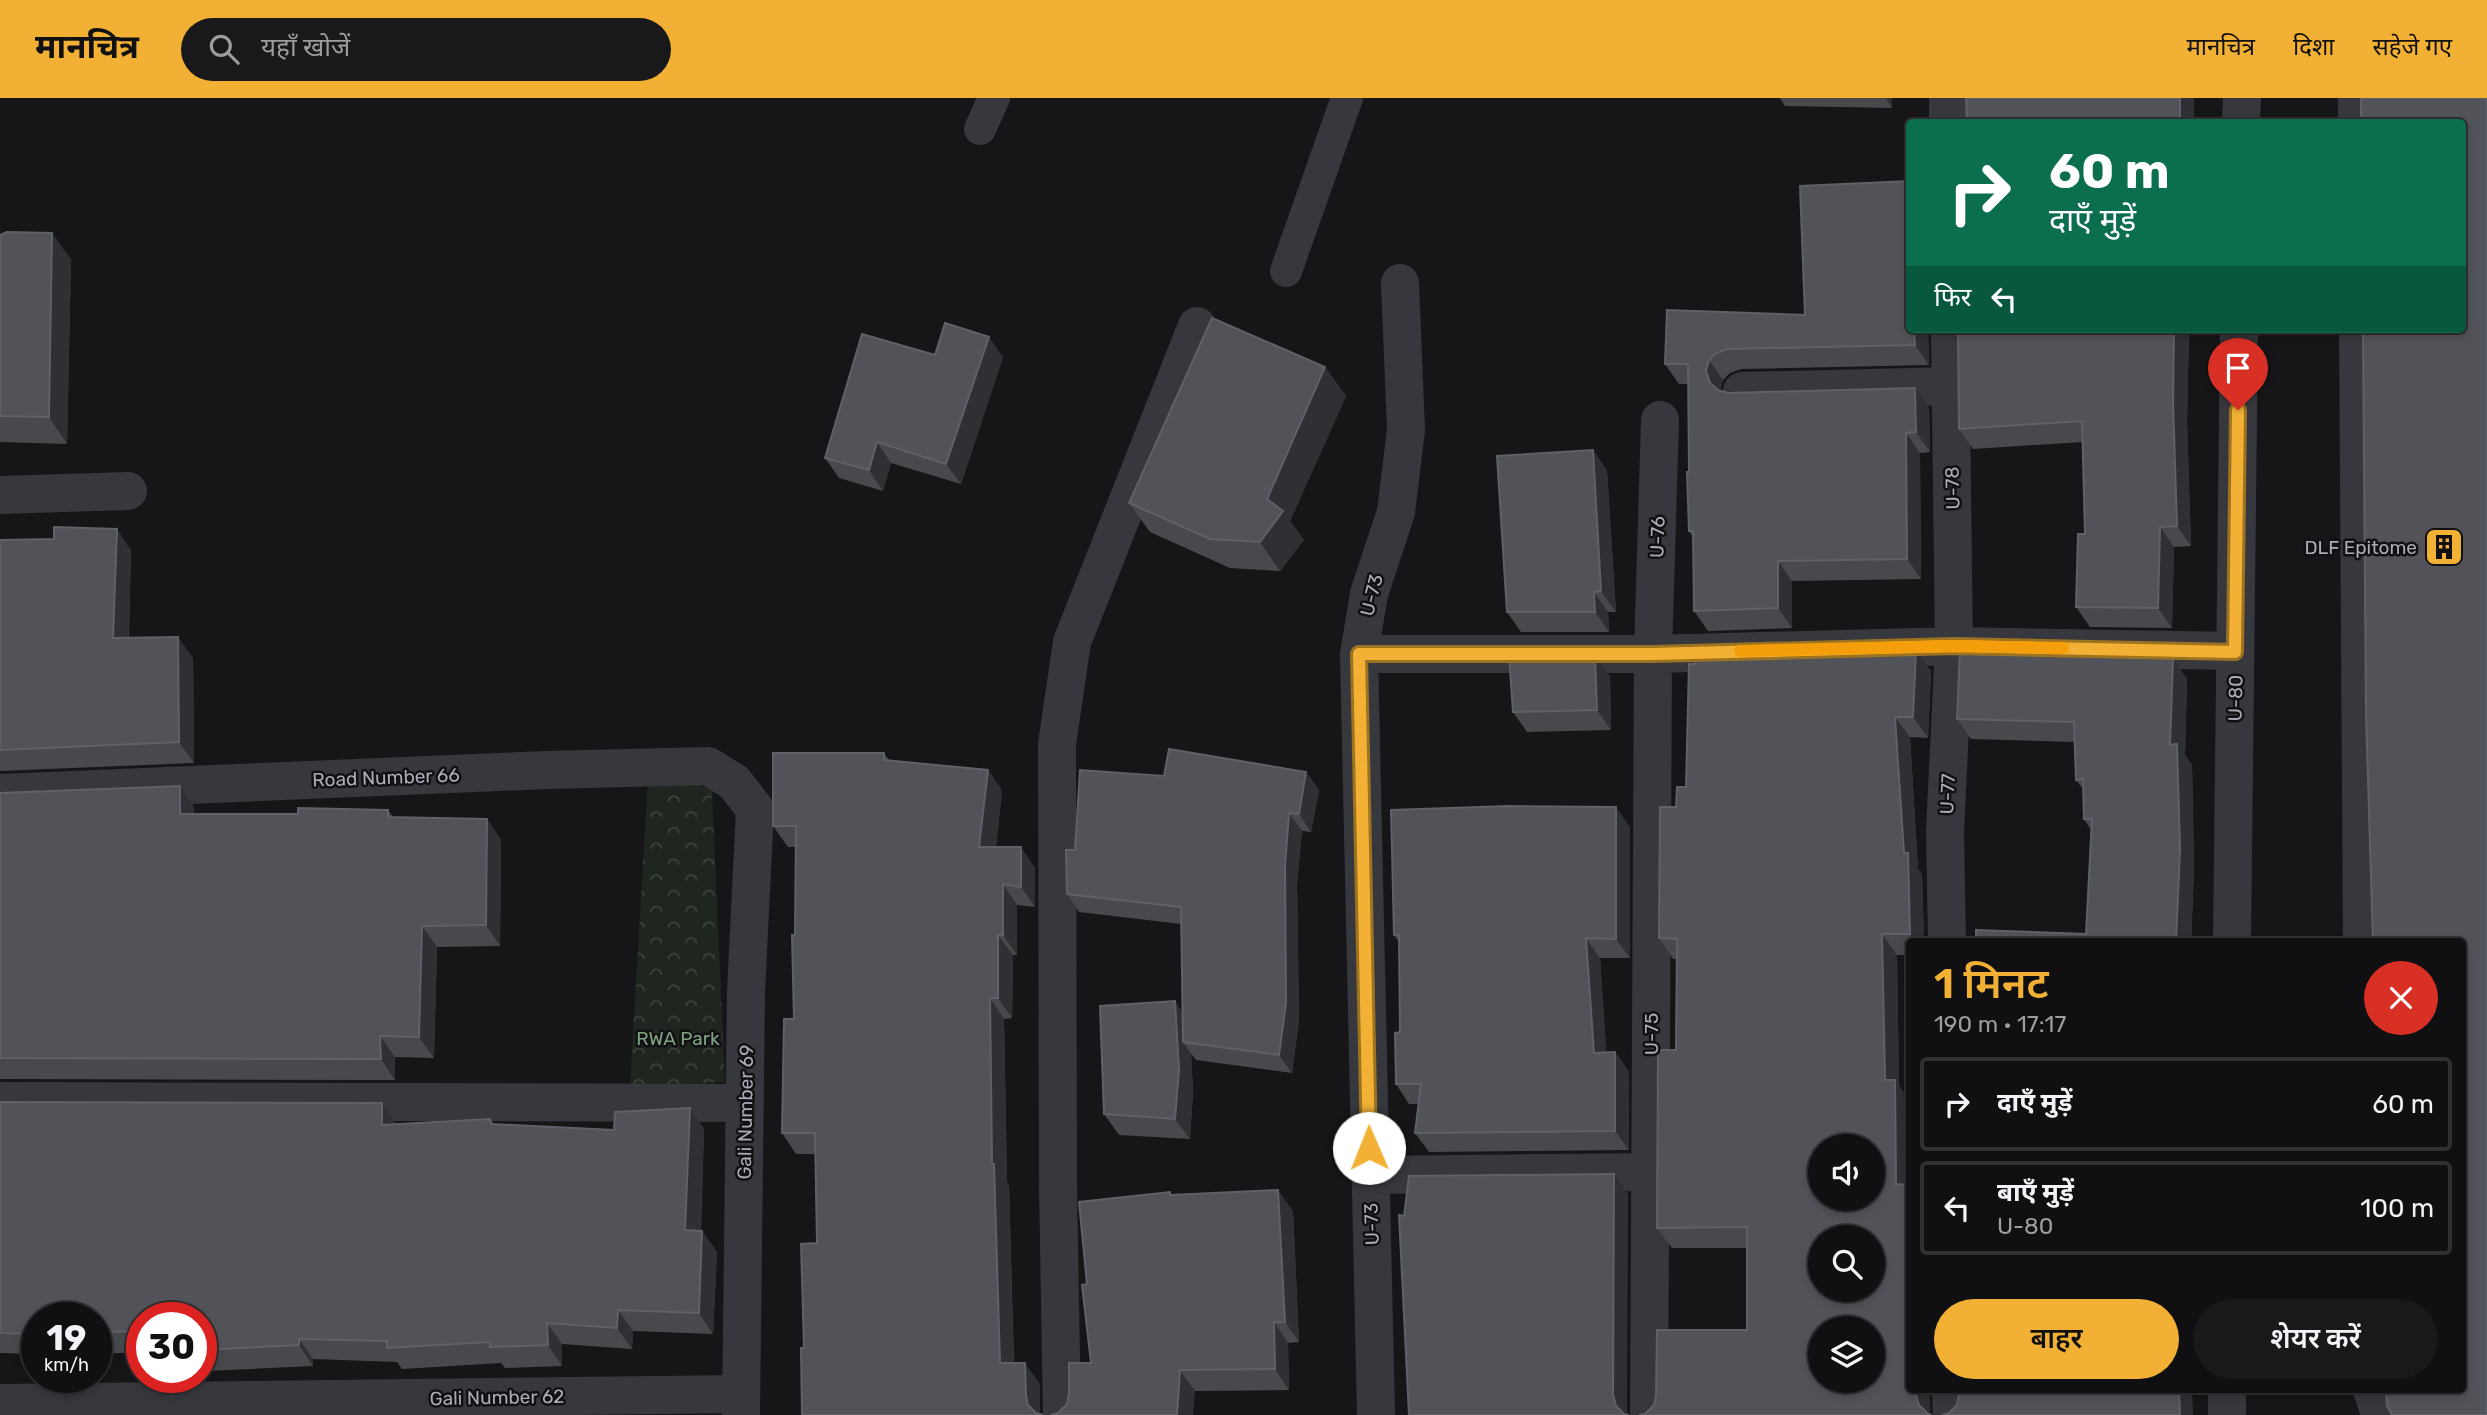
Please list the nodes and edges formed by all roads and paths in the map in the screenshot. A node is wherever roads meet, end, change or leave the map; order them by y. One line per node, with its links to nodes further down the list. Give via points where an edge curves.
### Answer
1 (994, 98): 9 (lane)
2 (1347, 98): 10 (lane)
3 (1948, 98): 6 (street)
4 (2242, 98): 7 (street)
5 (2354, 98): 8 (lane)
6 (1948, 119)
7 (2241, 119)
8 (2354, 119)
9 (981, 129)
10 (1286, 271)
11 (1400, 283): 23 (street, U-73, via 1406,430 1396,512 1369,594)
12 (1197, 326): 39 (street, via 1072,642 1057,744)
13 (1950, 333): 16 (street, U-78)
14 (2239, 333): 22 (street, U-80)
15 (2356, 333): 29 (lane)
16 (1951, 386): 17 (street); 21 (street, U-78)
17 (1742, 391)
18 (1660, 420): 24 (street, U-76)
19 (128, 491): 20 (street)
20 (0, 495)
21 (1954, 646): 22 (street); 24 (street); 27 (street, U-77, via 1945,831)
22 (2235, 652): 28 (street, U-80)
23 (1359, 654): 24 (street); 33 (street, U-73)
24 (1653, 654): 32 (street, U-75)
25 (0, 793): 26 (street, Road Number 66, via 708,766 734,782)
26 (755, 809): 31 (street, Gali Number 69)
27 (1947, 938)
28 (2232, 938)
29 (2358, 938)
30 (0, 1101): 31 (street)
31 (745, 1103): 38 (street, Gali Number 69)
32 (1650, 1172): 33 (street); 41 (street, U-75)
33 (1370, 1175): 40 (street, U-73)
34 (1951, 1393): 42 (street)
35 (2227, 1393): 43 (street)
36 (2370, 1393): 44 (lane)
37 (0, 1403): 38 (street, Gali Number 62)
38 (741, 1405)
39 (1062, 1415)
40 (1376, 1415)
41 (1649, 1415)
42 (1952, 1415)
43 (2227, 1415)
44 (2377, 1415)

